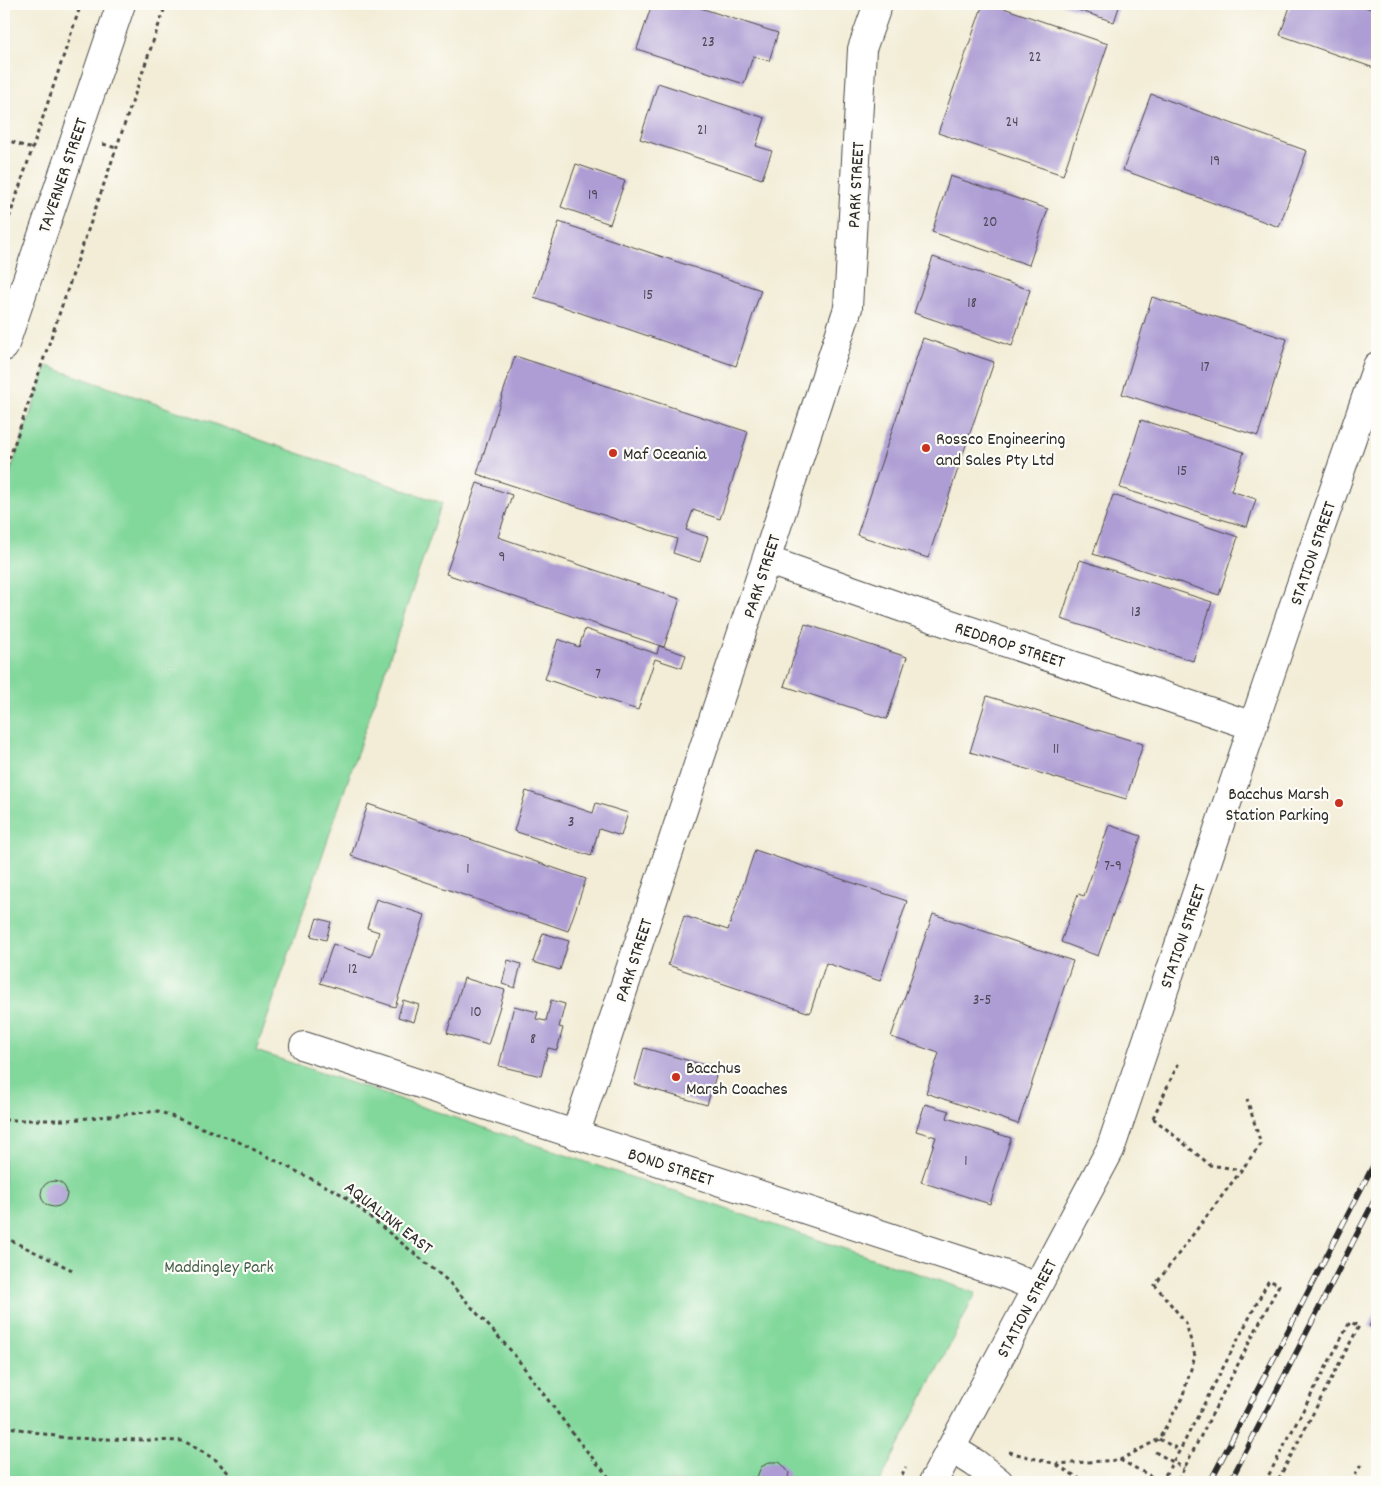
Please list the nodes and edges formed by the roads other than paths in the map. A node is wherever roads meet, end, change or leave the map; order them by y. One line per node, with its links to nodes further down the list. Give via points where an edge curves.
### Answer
1 (121, 4): 3 (street, TAVERNER STREET)
2 (878, 4): 5 (street, PARK STREET, via 862,49 848,308)
3 (4, 347)
4 (1377, 366): 6 (street, STATION STREET)
5 (766, 560): 6 (street, REDDROP STREET); 8 (street, PARK STREET)
6 (1254, 726): 9 (street, STATION STREET, via 1110,1150)
7 (304, 1046): 8 (street, BOND STREET)
8 (575, 1135): 9 (street, BOND STREET)
9 (1036, 1287): 10 (street, STATION STREET)
10 (951, 1448): 11 (street, STATION STREET); 12 (street)
11 (933, 1482)
12 (999, 1482)

